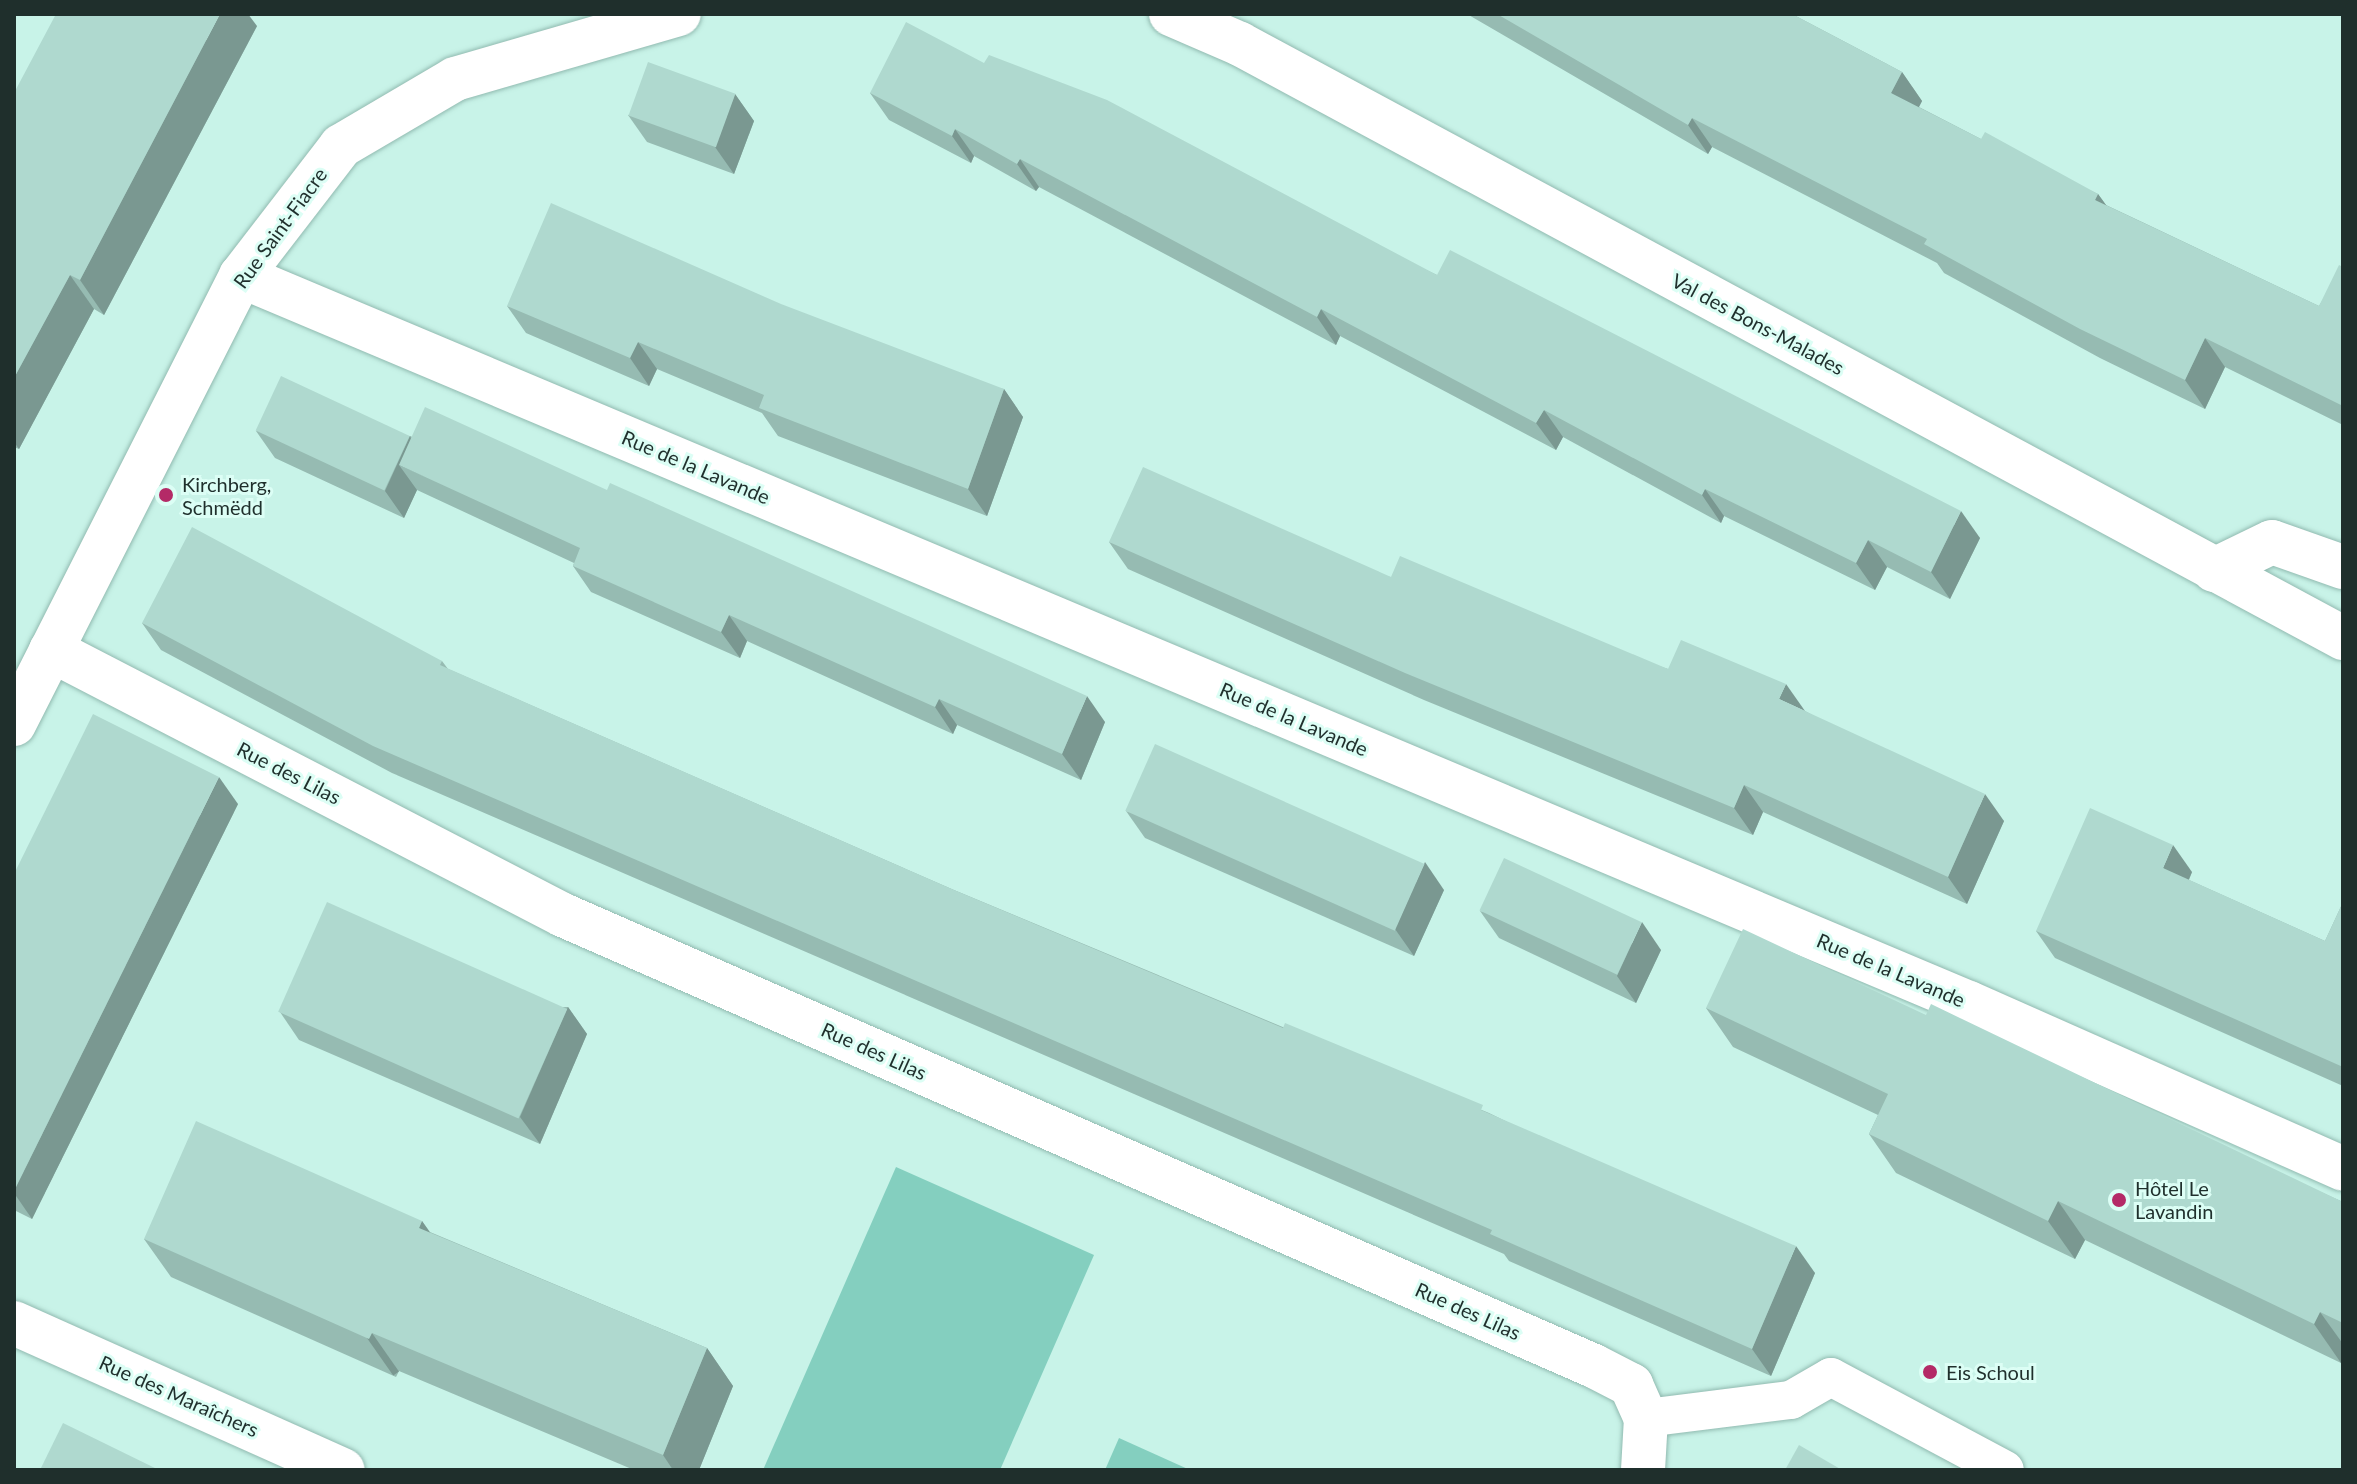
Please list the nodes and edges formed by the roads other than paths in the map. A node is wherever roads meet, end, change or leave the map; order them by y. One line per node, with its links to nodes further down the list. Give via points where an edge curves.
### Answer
1 (679, 14): 3 (street, Rue Saint-Fiacre, via 455,79 341,146)
2 (1171, 14): 5 (street, Val des Bons-Malades, via 1240,44)
3 (241, 276): 7 (street, Rue Saint-Fiacre); 9 (street, Rue de la Lavande, via 1969,1003)
4 (2343, 567): 5 (street, via 2272,542)
5 (2214, 570): 6 (street, Val des Bons-Malades)
6 (2343, 638)
7 (51, 650): 8 (street, Rue Saint-Fiacre); 11 (street, Rue des Lilas, via 563,915 1594,1366 1631,1385)
8 (14, 724)
9 (2343, 1169)
10 (14, 1323): 12 (street, Rue des Maraîchers)
11 (1646, 1418): 13 (street); 14 (lane, via 1791,1400 1831,1377)
12 (343, 1470)
13 (1643, 1470)
14 (2005, 1470)

